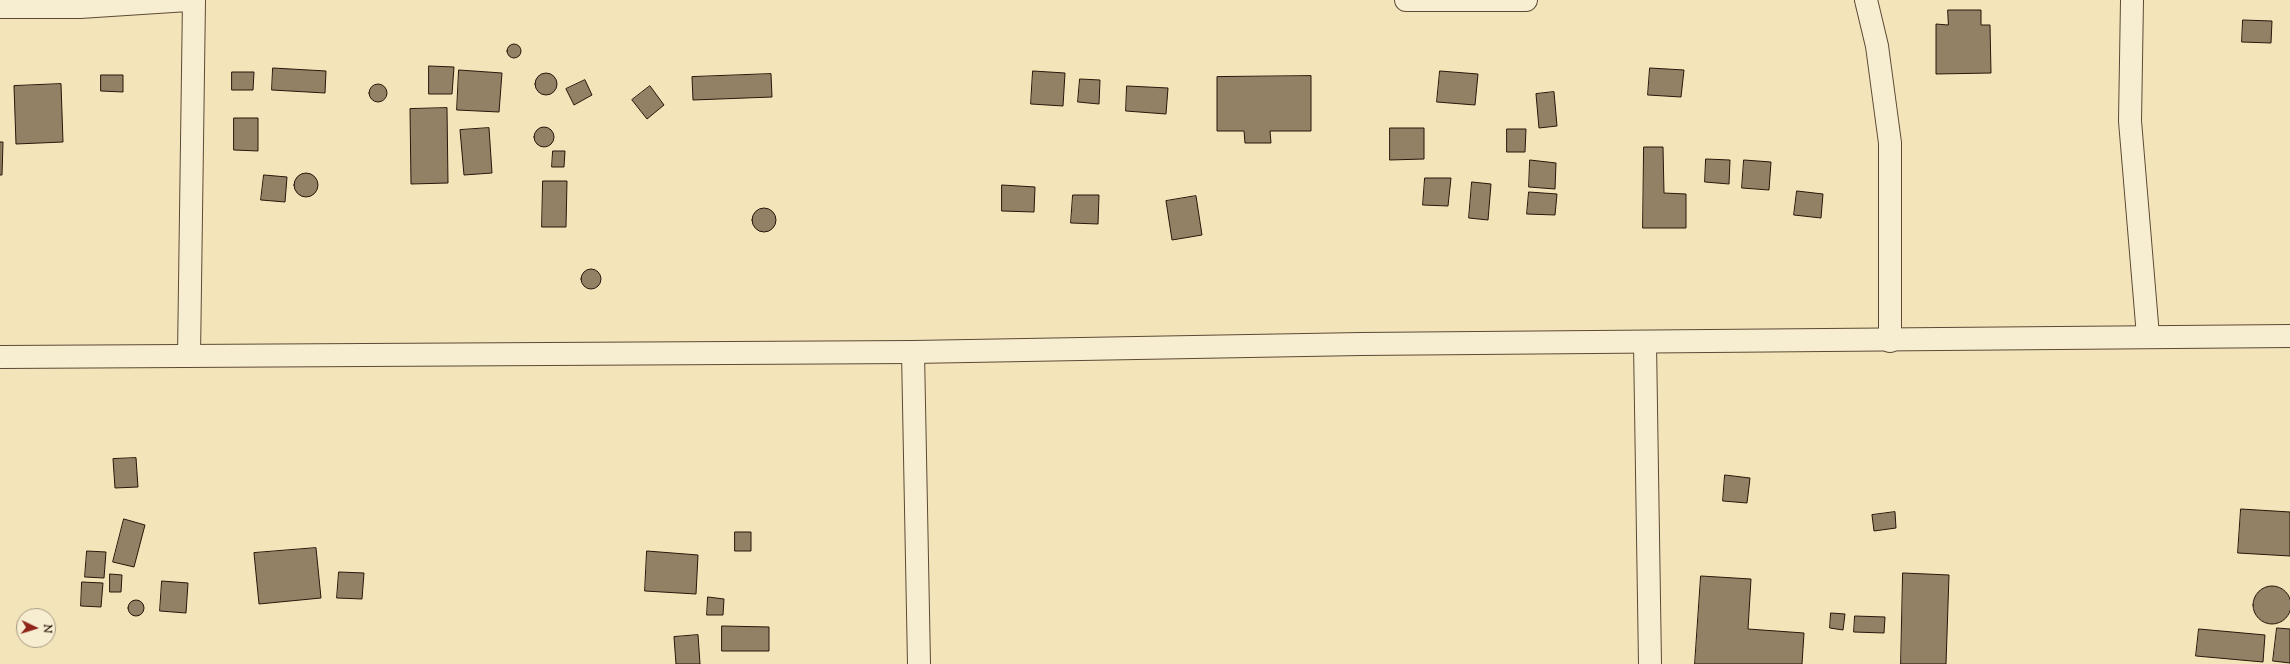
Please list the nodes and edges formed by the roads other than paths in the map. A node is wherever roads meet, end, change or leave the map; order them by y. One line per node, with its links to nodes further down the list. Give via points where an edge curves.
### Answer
1 (188, 0): 8 (street)
2 (194, 0): 15 (street)
3 (1406, 0): 4 (street)
4 (1452, 0): 5 (street)
5 (1526, 0)
6 (1866, 0): 12 (street, via 1877,46 1890,143)
7 (2132, 0): 10 (street, via 2130,121)
8 (80, 4): 9 (street)
9 (0, 7)
10 (2148, 336): 11 (street); 12 (street)
11 (2290, 336)
12 (1890, 341): 13 (street)
13 (1646, 342): 14 (street, via 1346,344); 18 (street)
14 (913, 352): 15 (street); 17 (street)
15 (189, 356): 16 (street)
16 (0, 357)
17 (919, 664)
18 (1650, 664)

